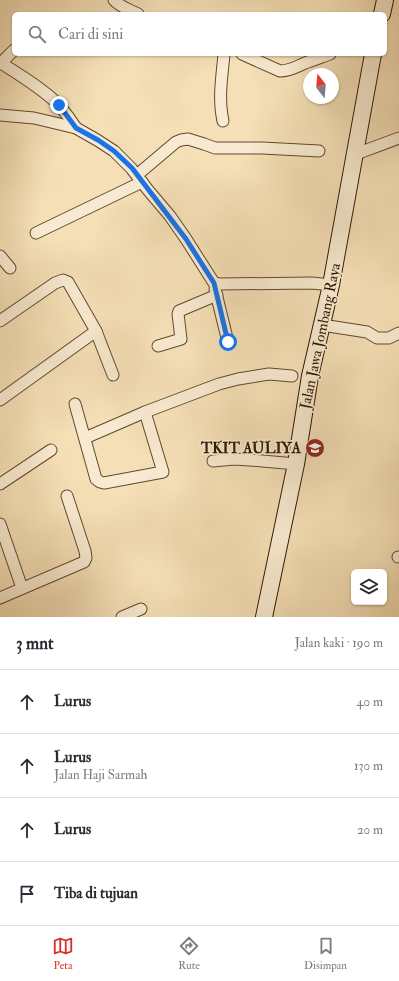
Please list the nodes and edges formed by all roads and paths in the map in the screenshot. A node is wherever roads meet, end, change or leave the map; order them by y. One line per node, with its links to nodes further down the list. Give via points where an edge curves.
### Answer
1 (114, 0): 3 (street)
2 (385, 0): 4 (main road)
3 (133, 12)
4 (382, 12)
5 (12, 52): 10 (street)
6 (224, 56): 12 (street, via 220,94)
7 (246, 56): 8 (street, via 280,71 286,71)
8 (325, 56)
9 (371, 56): 16 (main road, Jalan Jawa Jombang Raya)
10 (0, 64): 13 (street, via 44,92 59,105)
11 (0, 115): 13 (street, via 34,118)
12 (223, 121)
13 (76, 128): 17 (street, via 114,151)
14 (399, 138): 16 (street)
15 (319, 151): 17 (street, via 215,148 188,139 181,140)
16 (356, 154): 22 (main road, Jalan Jawa Jombang Raya)
17 (139, 178): 18 (street); 21 (street, via 170,216)
18 (36, 233)
19 (0, 256): 20 (street)
20 (10, 268)
21 (214, 283): 22 (street); 23 (street)
22 (331, 285): 25 (main road, Jalan Jawa Jombang Raya)
23 (217, 295): 28 (street); 29 (street, via 179,311 181,339)
24 (0, 321): 26 (street, via 63,280 68,282)
25 (322, 325): 27 (street, via 367,332 377,338 388,338); 31 (main road, Jalan Jawa Jombang Raya)
26 (96, 331): 30 (street); 32 (street)
27 (399, 333)
28 (228, 342)
29 (158, 346)
30 (113, 375)
31 (310, 376): 34 (street, via 270,380 238,379); 38 (main road, Jalan Jawa Jombang Raya)
32 (0, 400)
33 (75, 404): 35 (street)
34 (145, 412): 35 (street); 35 (street, via 163,472 100,482 96,479)
35 (85, 438)
36 (51, 450): 39 (street)
37 (213, 461): 38 (street, via 234,459)
38 (296, 464): 46 (main road, Jalan Jawa Jombang Raya)
39 (0, 484)
40 (67, 496): 42 (street, via 86,558 84,562)
41 (0, 524): 42 (street)
42 (22, 588): 43 (street)
43 (0, 598)
44 (140, 609): 45 (street)
45 (122, 617)
46 (264, 617)

